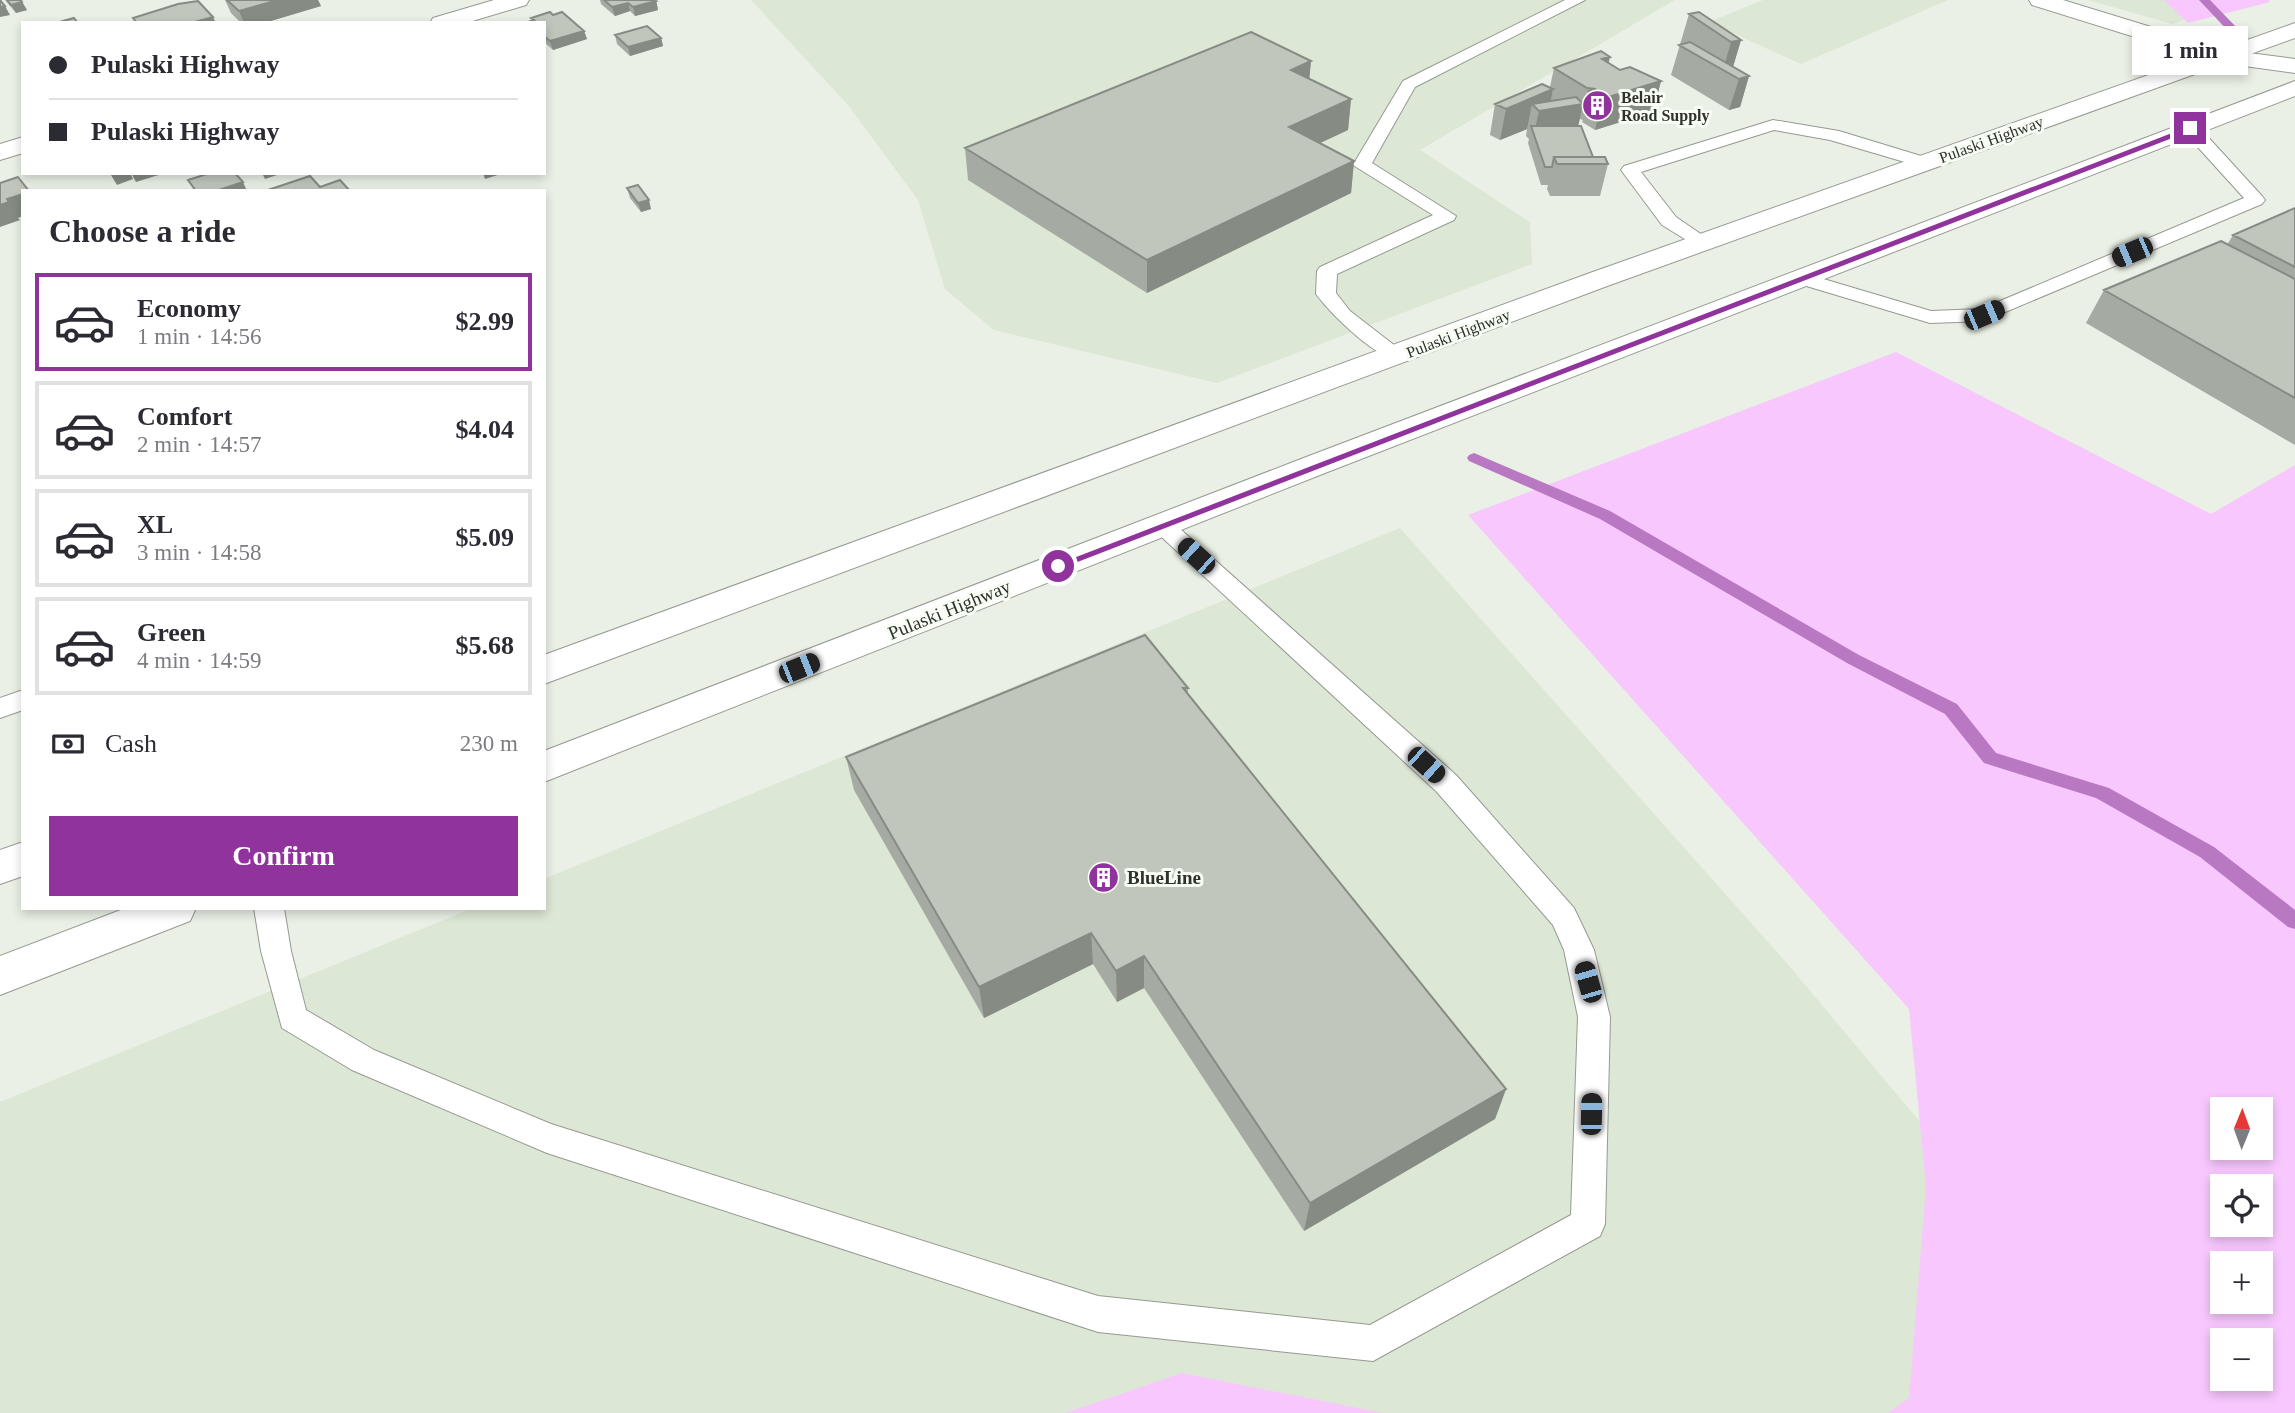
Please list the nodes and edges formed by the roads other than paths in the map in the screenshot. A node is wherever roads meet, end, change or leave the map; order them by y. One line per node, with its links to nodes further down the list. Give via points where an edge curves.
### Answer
1 (518, 0): 4 (main road)
2 (1577, 0): 15 (lane, via 1409,84 1362,165 1447,216 1327,271 1326,294 1343,315)
3 (2044, 1): 6 (main road)
4 (448, 21)
5 (2295, 30): 6 (main road, Pulaski Highway)
6 (2223, 57): 7 (main road); 12 (main road, Pulaski Highway)
7 (2295, 66)
8 (2295, 88): 9 (main road, Pulaski Highway)
9 (2190, 128): 14 (main road, Pulaski Highway); 14 (lane, via 2256,200 1984,315 1930,317)
10 (21, 146): 11 (main road)
11 (0, 152)
12 (1925, 163): 13 (main road, Pulaski Highway); 13 (lane, via 1833,135 1773,125 1630,170 1669,221)
13 (1701, 243): 15 (main road, Pulaski Highway)
14 (1800, 278): 16 (main road, Pulaski Highway)
15 (1397, 355): 17 (main road, Pulaski Highway)
16 (1162, 525): 20 (main road, Pulaski Highway); 24 (lane, via 1446,783 1564,917 1588,982 1594,1017 1588,1224 1373,1343 1098,1314 547,1138 363,1060 293,1018)
17 (546, 669)
18 (21, 701): 19 (lane)
19 (0, 708)
20 (546, 766)
21 (21, 860): 22 (main road)
22 (0, 867)
23 (170, 910): 25 (main road)
24 (269, 910)
25 (0, 976)

